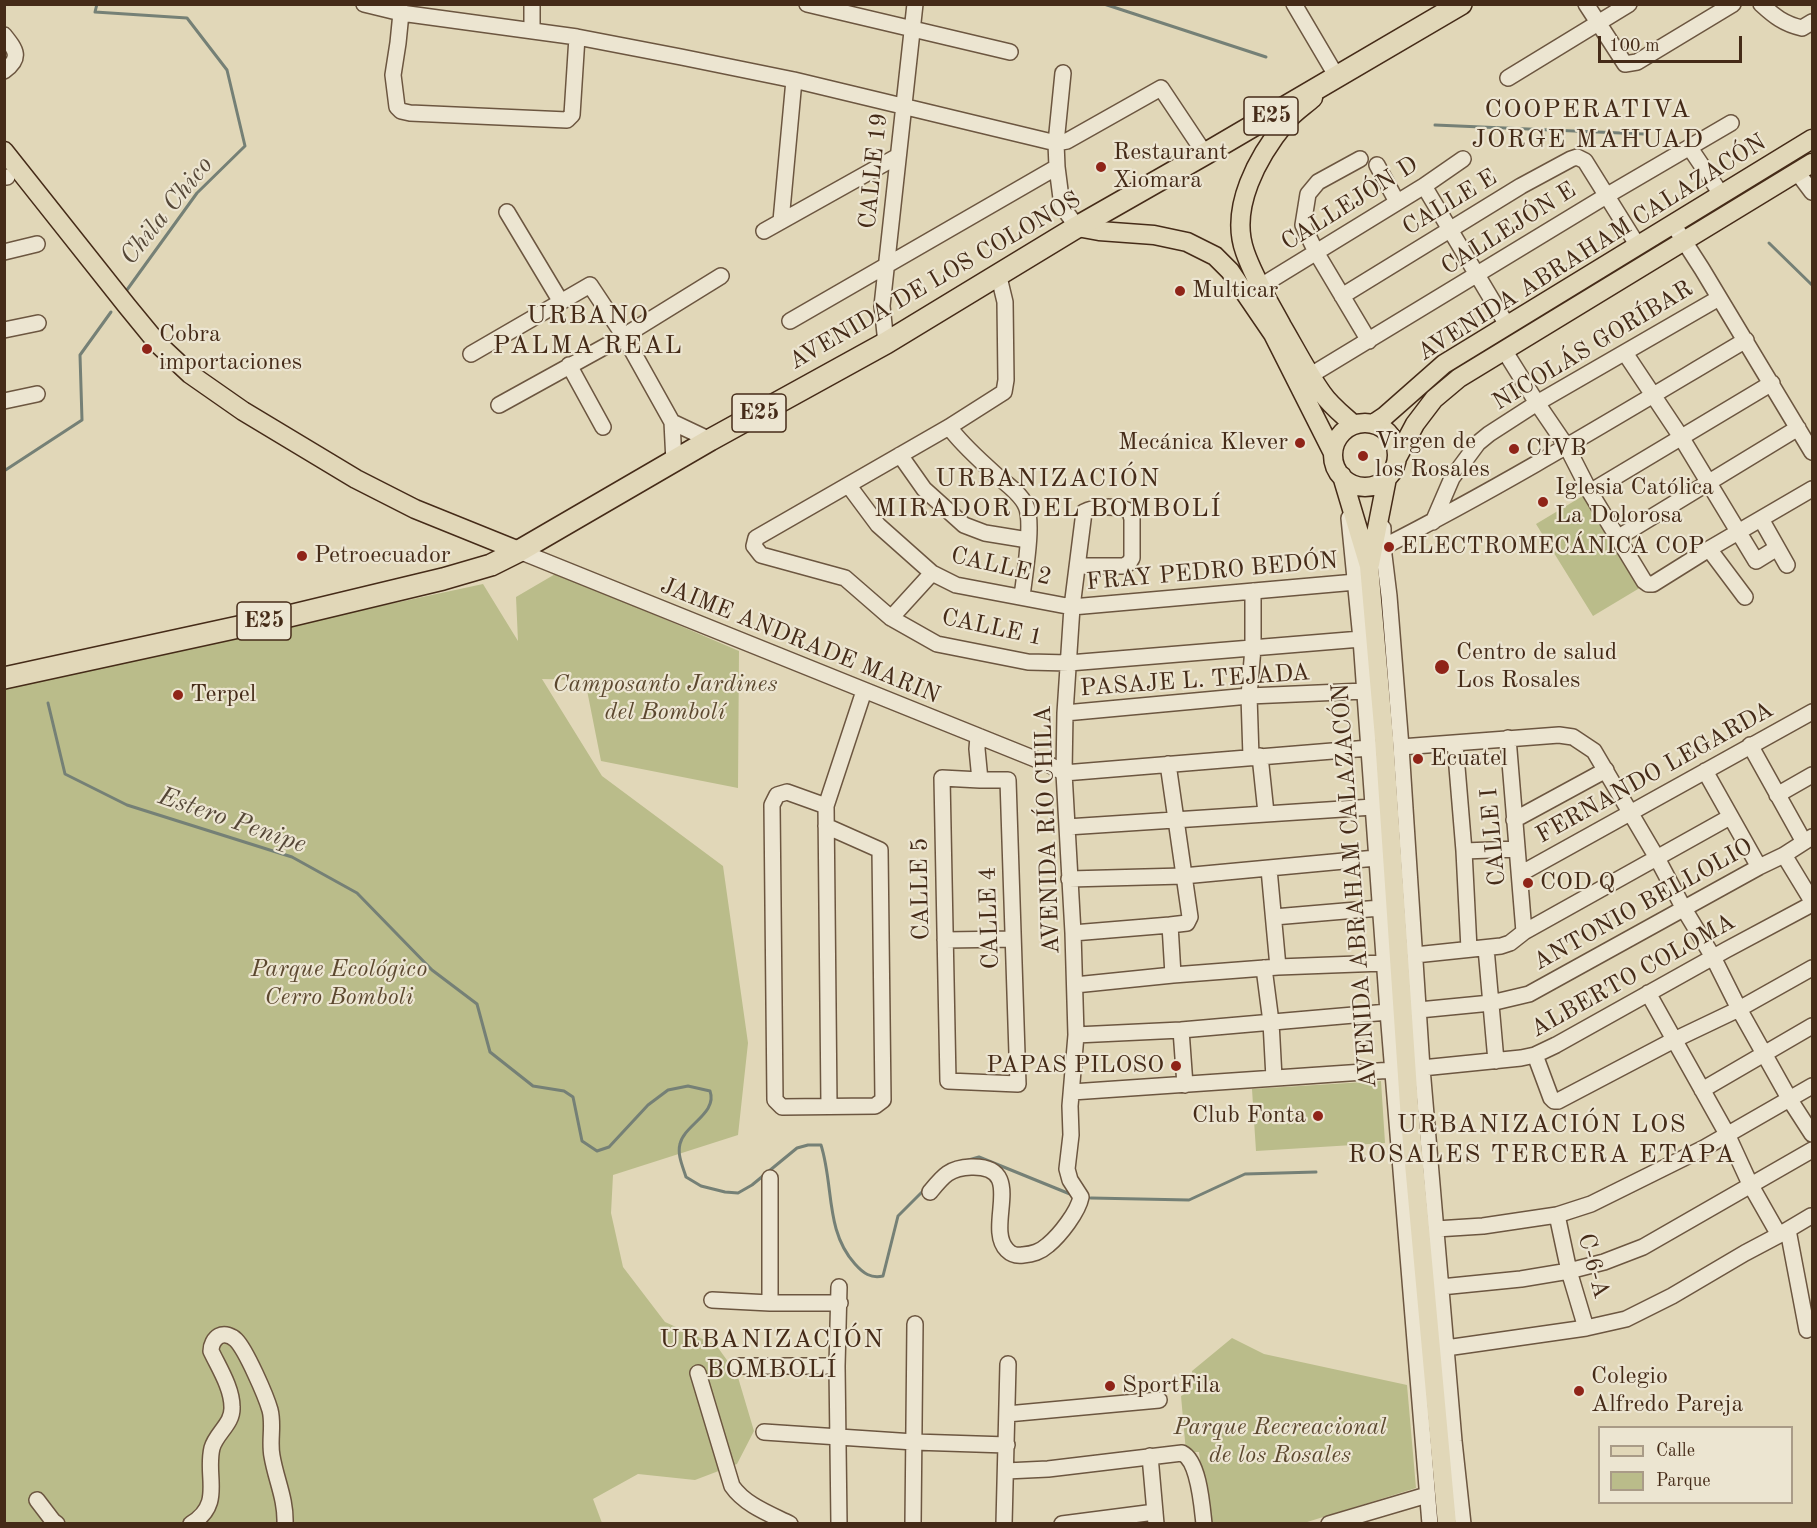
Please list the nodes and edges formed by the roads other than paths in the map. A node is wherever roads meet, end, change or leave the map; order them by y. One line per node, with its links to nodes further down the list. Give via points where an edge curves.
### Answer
1 (364, 4): 11 (street)
2 (532, 4): 15 (street)
3 (807, 4): 16 (street)
4 (915, 4): 16 (street, CALLE 19)
5 (1461, 4): 12 (highway, AVENIDA DE LOS COLONOS / E25)
6 (1586, 4): 13 (street)
7 (1629, 4): 13 (street)
8 (1733, 4): 13 (street, via 1637,62 1625,64)
9 (1761, 4): 14 (street, via 1788,25)
10 (1298, 6): 22 (street)
11 (400, 9): 15 (street); 18 (street, via 393,75 397,107 410,113 567,120 572,115)
12 (1444, 11): 22 (highway, AVENIDA DE LOS COLONOS / E25)
13 (1597, 23): 23 (street)
14 (1807, 25)
15 (532, 30): 18 (street)
16 (912, 30): 19 (street); 25 (street, CALLE 19)
17 (4, 35): 20 (street, via 16,55 14,63)
18 (577, 37): 24 (street)
19 (1010, 52)
20 (4, 71)
21 (1063, 73): 28 (street)
22 (1337, 77): 31 (highway, AVENIDA DE LOS COLONOS / E25); 58 (main road, via 1287,121 1252,177 1242,206 1240,228 1245,251)
23 (1508, 78)
24 (794, 80): 25 (street); 44 (street)
25 (903, 107): 28 (street); 32 (street, CALLE 19)
26 (1731, 123): 29 (street, CALLEJÓN E)
27 (1812, 139): 40 (main road, AVENIDA ABRAHAM CALAZACÓN)
28 (1056, 143): 31 (street, via 1067,141 1161,88); 36 (street)
29 (1690, 148): 40 (street); 41 (street, CALLEJÓN E)
30 (4, 151): 111 (main road, via 159,345 190,374 356,479 415,509)
31 (1205, 154): 46 (highway, AVENIDA DE LOS COLONOS / E25)
32 (898, 156): 44 (street); 54 (street, CALLE 19)
33 (1360, 159): 53 (street, via 1318,182 1308,194 1303,225)
34 (1463, 159): 38 (street, CALLEJÓN D)
35 (1377, 165): 42 (street)
36 (1057, 167): 46 (street, via 1062,206); 54 (street)
37 (1805, 167): 39 (street); 49 (main road, AVENIDA ABRAHAM CALAZACÓN)
38 (1424, 186): 42 (street, CALLEJÓN D); 47 (street)
39 (1812, 192)
40 (1721, 195): 45 (main road, AVENIDA ABRAHAM CALAZACÓN)
41 (1606, 196): 47 (street, CALLE E, via 1585,161 1577,157); 51 (street); 56 (street, CALLEJÓN E)
42 (1397, 202): 53 (street, CALLEJÓN D)
43 (507, 212): 61 (street)
44 (781, 221): 48 (street)
45 (1673, 224): 49 (street); 51 (main road, AVENIDA ABRAHAM CALAZACÓN)
46 (1077, 227): 55 (highway, AVENIDA DE LOS COLONOS / E25); 91 (main road, via 1154,235 1187,242 1215,256 1230,271 1273,334)
47 (1450, 230): 56 (street); 59 (street, CALLE E)
48 (764, 231)
49 (1685, 241): 60 (street); 70 (main road, AVENIDA ABRAHAM CALAZACÓN)
50 (37, 244): 52 (street)
51 (1638, 246): 64 (main road, AVENIDA ABRAHAM CALAZACÓN)
52 (4, 252)
53 (1316, 252): 58 (street, CALLEJÓN D); 59 (street)
54 (886, 266): 62 (street); 69 (street, CALLE 19, via 882,306)
55 (998, 273): 69 (highway, AVENIDA DE LOS COLONOS / E25); 85 (street, via 1005,302 1004,392)
56 (1477, 275): 64 (street); 68 (street, CALLEJÓN E)
57 (721, 276): 66 (street)
58 (1261, 285): 74 (main road)
59 (1341, 296): 68 (street)
60 (1719, 297): 67 (street); 71 (street, NICOLÁS GORÍBAR)
61 (561, 302): 66 (street, via 590,285); 72 (street)
62 (790, 321)
63 (38, 323): 65 (street)
64 (1507, 324): 82 (main road, AVENIDA ABRAHAM CALAZACÓN, via 1444,364)
65 (4, 330)
66 (624, 336): 73 (street); 81 (street)
67 (1746, 340): 75 (street); 77 (street)
68 (1369, 341): 74 (street, CALLEJÓN E)
69 (886, 343): 88 (highway, AVENIDA DE LOS COLONOS / E25)
70 (1504, 350): 79 (street); 93 (main road, AVENIDA ABRAHAM CALAZACÓN, via 1434,399)
71 (1625, 353): 77 (street); 79 (street, NICOLÁS GORÍBAR)
72 (471, 354)
73 (569, 365): 80 (street); 84 (street)
74 (1311, 375): 83 (main road, via 1329,401)
75 (1772, 383): 86 (street); 87 (street)
76 (38, 394): 78 (street)
77 (1653, 395): 87 (street); 89 (street)
78 (4, 402)
79 (1537, 403): 89 (street); 104 (street, NICOLÁS GORÍBAR, via 1478,443 1452,478)
80 (499, 405)
81 (672, 423): 88 (street); 94 (street)
82 (1373, 424): 83 (main road); 93 (main road, via 1393,438)
83 (1354, 425): 91 (main road, via 1341,434)
84 (603, 427)
85 (949, 427): 92 (street); 107 (street, via 1025,502)
86 (1798, 428): 90 (street); 97 (street)
87 (1681, 437): 97 (street); 100 (street)
88 (710, 440): 94 (highway, AVENIDA DE LOS COLONOS / E25)
89 (1567, 447): 100 (street); 104 (street)
90 (1812, 452)
91 (1333, 453): 95 (main road)
92 (900, 455): 98 (street); 107 (street, via 924,489 964,525)
93 (1397, 458): 96 (main road)
94 (674, 462): 111 (highway, AVENIDA DE LOS COLONOS / E25)
95 (1342, 476): 96 (main road, via 1367,487); 101 (main road, AVENIDA ABRAHAM CALAZACÓN)
96 (1387, 478): 102 (main road, AVENIDA ABRAHAM CALAZACÓN)
97 (1709, 483): 105 (street); 106 (street)
98 (849, 486): 115 (street, CALLE 2, via 878,525); 121 (street, CALLE 1, via 756,538 754,546 761,555 845,578)
99 (1812, 489): 103 (street)
100 (1590, 492): 106 (street)
101 (1347, 497): 114 (main road, AVENIDA ABRAHAM CALAZACÓN); 116 (street, AVENIDA ABRAHAM CALAZACÓN)
102 (1383, 503): 108 (street, AVENIDA ABRAHAM CALAZACÓN); 114 (main road, AVENIDA ABRAHAM CALAZACÓN)
103 (1761, 519): 105 (street); 109 (street)
104 (1433, 522): 108 (street)
105 (1737, 532): 109 (street, via 1756,561); 110 (street)
106 (1619, 537): 110 (street, via 1648,584)
107 (1028, 540): 118 (street)
108 (1383, 547): 135 (street, AVENIDA ABRAHAM CALAZACÓN)
109 (1778, 548): 112 (street)
110 (1709, 549): 119 (street)
111 (519, 551): 125 (highway, AVENIDA DE LOS COLONOS / E25, via 491,565 443,579); 126 (street, JAIME ANDRADE MARIN)
112 (1787, 565)
113 (1078, 566): 113 (street, AVENIDA RÍO CHILA, via 1129,563 1130,512 1124,508 1084,512); 120 (street, AVENIDA RÍO CHILA)
114 (1370, 566): 196 (main road, AVENIDA ABRAHAM CALAZACÓN)
115 (932, 573): 118 (street, CALLE 2, via 956,585); 121 (street)
116 (1356, 582): 117 (street, FRAY PEDRO BEDÓN); 122 (street, AVENIDA ABRAHAM CALAZACÓN)
117 (1253, 591): 120 (street, FRAY PEDRO BEDÓN); 123 (street)
118 (1022, 597): 120 (street, CALLE 2)
119 (1744, 597)
120 (1072, 607): 124 (street, AVENIDA RÍO CHILA)
121 (891, 618): 124 (street, CALLE 1, via 937,644 1028,662)
122 (1361, 639): 123 (street, CALLE 1); 127 (street, AVENIDA ABRAHAM CALAZACÓN)
123 (1253, 648): 124 (street, CALLE 1); 128 (street)
124 (1069, 663): 130 (street, AVENIDA RÍO CHILA)
125 (4, 678)
126 (864, 691): 131 (street, JAIME ANDRADE MARIN); 145 (street)
127 (1365, 691): 128 (street, PASAJE L. TEJADA); 136 (street, AVENIDA ABRAHAM CALAZACÓN)
128 (1249, 696): 130 (street, PASAJE L. TEJADA); 137 (street)
129 (1812, 712): 134 (street, FERNANDO LEGARDA)
130 (1065, 713): 141 (street, AVENIDA RÍO CHILA)
131 (978, 736): 141 (street, JAIME ANDRADE MARIN); 143 (street)
132 (1508, 738): 133 (street); 139 (street, via 1573,736 1594,751); 150 (street, CALLE I)
133 (1455, 743): 135 (street); 156 (street)
134 (1750, 745): 140 (street, FERNANDO LEGARDA); 144 (street)
135 (1401, 747): 176 (street, AVENIDA ABRAHAM CALAZACÓN)
136 (1369, 748): 137 (street); 146 (street, AVENIDA ABRAHAM CALAZACÓN)
137 (1256, 756): 138 (street); 147 (street)
138 (1168, 764): 141 (street); 151 (street)
139 (1606, 770): 148 (street); 150 (street)
140 (1705, 771): 148 (street, FERNANDO LEGARDA); 149 (street)
141 (1064, 773): 153 (street, AVENIDA RÍO CHILA)
142 (1812, 775): 144 (street)
143 (980, 780): 172 (street, CALLE 4, via 1008,780); 173 (street, CALLE 5, via 942,778)
144 (1777, 795): 154 (street)
145 (826, 806): 152 (street); 204 (street, via 787,792 777,795 772,806 775,1101 782,1107)
146 (1373, 807): 147 (street); 158 (street, AVENIDA ABRAHAM CALAZACÓN)
147 (1266, 813): 151 (street)
148 (1630, 813): 159 (street); 162 (street, FERNANDO LEGARDA)
149 (1730, 817): 159 (street); 160 (street)
150 (1514, 820): 155 (street, CALLE I)
151 (1175, 821): 153 (street); 163 (street)
152 (826, 826): 204 (street); 204 (street, via 880,850 883,1100 875,1106)
153 (1067, 826): 164 (street, AVENIDA RÍO CHILA)
154 (1808, 839): 157 (street, ANTONIO BELLOLIO)
155 (1517, 849): 156 (street); 162 (street, CALLE I)
156 (1464, 851): 175 (street)
157 (1784, 855): 160 (street, ANTONIO BELLOLIO); 165 (street)
158 (1376, 858): 161 (street); 166 (street, AVENIDA ABRAHAM CALAZACÓN)
159 (1657, 858): 167 (street); 170 (street)
160 (1759, 867): 167 (street, ANTONIO BELLOLIO)
161 (1269, 869): 163 (street); 168 (street)
162 (1520, 874): 170 (street, CALLE I)
163 (1183, 876): 164 (street); 169 (street, via 1189,920)
164 (1069, 879): 171 (street, AVENIDA RÍO CHILA)
165 (1812, 903): 177 (street, ALBERTO COLOMA)
166 (1380, 908): 168 (street); 178 (street, AVENIDA ABRAHAM CALAZACÓN)
167 (1684, 909): 177 (street); 184 (street, ANTONIO BELLOLIO, via 1529,994)
168 (1274, 917): 179 (street)
169 (1170, 925): 171 (street); 181 (street)
170 (1524, 932): 174 (street, via 1510,943)
171 (1073, 933): 182 (street, AVENIDA RÍO CHILA)
172 (1013, 939): 173 (street); 198 (street, CALLE 4, via 1018,1084)
173 (945, 940): 198 (street, CALLE 5)
174 (1486, 948): 175 (street); 184 (street)
175 (1469, 949): 176 (street)
176 (1415, 955): 186 (street, AVENIDA ABRAHAM CALAZACÓN)
177 (1713, 957): 183 (street, ALBERTO COLOMA); 185 (street)
178 (1384, 963): 179 (street); 187 (street, AVENIDA ABRAHAM CALAZACÓN)
179 (1271, 968): 181 (street); 188 (street)
180 (1812, 968): 185 (street)
181 (1173, 975): 182 (street)
182 (1076, 985): 191 (street, AVENIDA RÍO CHILA)
183 (1648, 993): 192 (street); 193 (street, ALBERTO COLOMA)
184 (1491, 1003): 186 (street, ANTONIO BELLOLIO); 195 (street)
185 (1739, 1009): 192 (street); 194 (street)
186 (1419, 1010): 196 (street, AVENIDA ABRAHAM CALAZACÓN)
187 (1388, 1012): 188 (street); 196 (street, AVENIDA ABRAHAM CALAZACÓN)
188 (1271, 1022): 190 (street); 197 (street)
189 (1812, 1026): 194 (street)
190 (1181, 1030): 191 (street); 199 (street)
191 (1076, 1035): 202 (street, AVENIDA RÍO CHILA)
192 (1674, 1040): 193 (street, via 1558,1101 1551,1098); 201 (street)
193 (1535, 1055): 195 (street, ALBERTO COLOMA)
194 (1764, 1055): 201 (street); 203 (street)
195 (1496, 1061): 196 (street, ALBERTO COLOMA)
196 (1407, 1069): 197 (street, ALBERTO COLOMA); 213 (street, AVENIDA ABRAHAM CALAZACÓN); 235 (street, AVENIDA ABRAHAM CALAZACÓN); 250 (main road, AVENIDA ABRAHAM CALAZACÓN)
197 (1274, 1078): 199 (street, ALBERTO COLOMA)
198 (948, 1081)
199 (1185, 1085): 202 (street, ALBERTO COLOMA)
200 (1812, 1086): 203 (street)
201 (1702, 1090): 205 (street)
202 (1072, 1092): 210 (street, AVENIDA RÍO CHILA, via 1067,1169 1082,1197 1056,1238 1043,1249 1017,1256 1003,1246 999,1231 1003,1189 990,1170 973,1167 945,1174)
203 (1790, 1100): 205 (street); 206 (street)
204 (829, 1105)
205 (1727, 1134): 209 (street); 211 (street, via 1590,1204)
206 (1812, 1134)
207 (1812, 1150): 209 (street)
208 (770, 1178): 218 (street)
209 (1750, 1184): 214 (street); 215 (street, via 1643,1247)
210 (930, 1192)
211 (1557, 1215): 213 (street); 215 (street, C-6-A)
212 (1811, 1216): 214 (street)
213 (1436, 1230): 216 (street, AVENIDA ABRAHAM CALAZACÓN)
214 (1783, 1232): 220 (street, via 1626,1319); 221 (street)
215 (1569, 1271): 216 (street); 220 (street, C-6-A)
216 (1440, 1287): 222 (street, AVENIDA ABRAHAM CALAZACÓN)
217 (712, 1300): 218 (street)
218 (770, 1303): 225 (street, via 839,1295)
219 (915, 1324): 231 (street)
220 (1587, 1328): 222 (street)
221 (1807, 1330)
222 (1446, 1348): 251 (street, AVENIDA ABRAHAM CALAZACÓN)
223 (1008, 1365): 228 (street)
224 (737, 1366): 225 (street)
225 (837, 1366): 230 (street)
226 (698, 1373): 239 (street, via 732,1486 745,1500)
227 (1159, 1400): 228 (street)
228 (1007, 1413): 232 (street)
229 (764, 1432): 230 (street)
230 (837, 1437): 231 (street); 243 (street)
231 (914, 1442): 232 (street); 244 (street)
232 (1007, 1445): 234 (street)
233 (1150, 1456): 234 (street); 237 (street); 247 (street, via 1186,1454 1198,1484)
234 (1006, 1471): 245 (street)
235 (1427, 1495): 238 (street); 249 (street, AVENIDA ABRAHAM CALAZACÓN)
236 (37, 1500): 240 (street)
237 (1155, 1518): 246 (street)
238 (1362, 1518): 248 (street)
239 (784, 1522)
240 (57, 1524)
241 (191, 1524): 242 (street, via 211,1500 212,1450 232,1412 230,1393 211,1351 214,1340 225,1335 241,1346 270,1410 272,1458 284,1499)
242 (285, 1524)
243 (839, 1524)
244 (913, 1524)
245 (1004, 1524)
246 (1062, 1524)
247 (1204, 1524)
248 (1329, 1524)
249 (1430, 1524)
250 (1448, 1524)
251 (1463, 1524)

